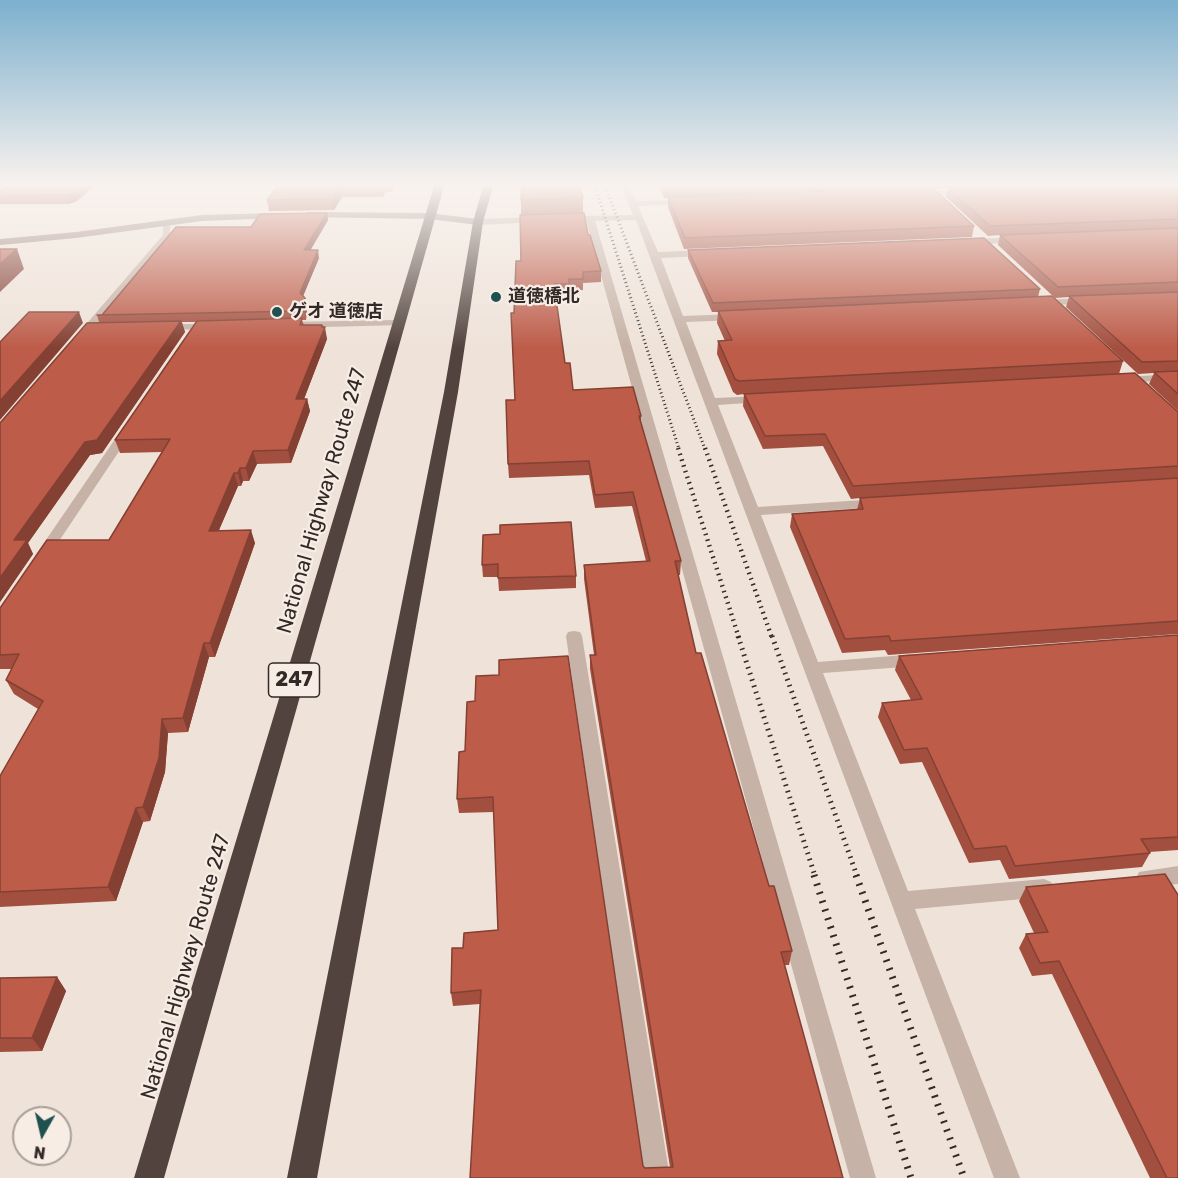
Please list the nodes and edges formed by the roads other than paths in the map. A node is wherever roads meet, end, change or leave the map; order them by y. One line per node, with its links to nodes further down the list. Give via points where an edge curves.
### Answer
1 (51, 238): 9 (street)
2 (165, 238): 22 (street, via 93,329)
3 (423, 238): 18 (highway, National Highway Route 247 / 247)
4 (475, 238): 39 (highway, via 451,392)
5 (595, 238): 41 (street)
6 (648, 238): 13 (street)
7 (982, 238): 11 (street)
8 (1031, 239): 11 (street)
9 (0, 242)
10 (962, 242): 11 (street)
11 (990, 245)
12 (714, 253): 13 (street)
13 (655, 255): 17 (street)
14 (1097, 300): 15 (street)
15 (1028, 304)
16 (749, 316): 17 (street)
17 (679, 319): 26 (street)
18 (398, 323): 20 (street); 38 (highway, National Highway Route 247 / 247)
19 (220, 326): 21 (street, via 193,332)
20 (268, 326)
21 (153, 328)
22 (73, 346)
23 (1178, 377): 24 (street)
24 (1111, 381)
25 (770, 399): 26 (street)
26 (711, 402): 29 (street)
27 (138, 414): 30 (street)
28 (894, 502): 29 (street)
29 (752, 510): 33 (street)
30 (33, 569)
31 (574, 636): 40 (street)
32 (932, 659): 33 (street)
33 (813, 668): 37 (street)
34 (1178, 875): 35 (street)
35 (1132, 880)
36 (1063, 886): 37 (street)
37 (901, 901): 42 (street)
38 (149, 1178)
39 (302, 1178)
40 (657, 1178)
41 (863, 1178)
42 (1007, 1178)

